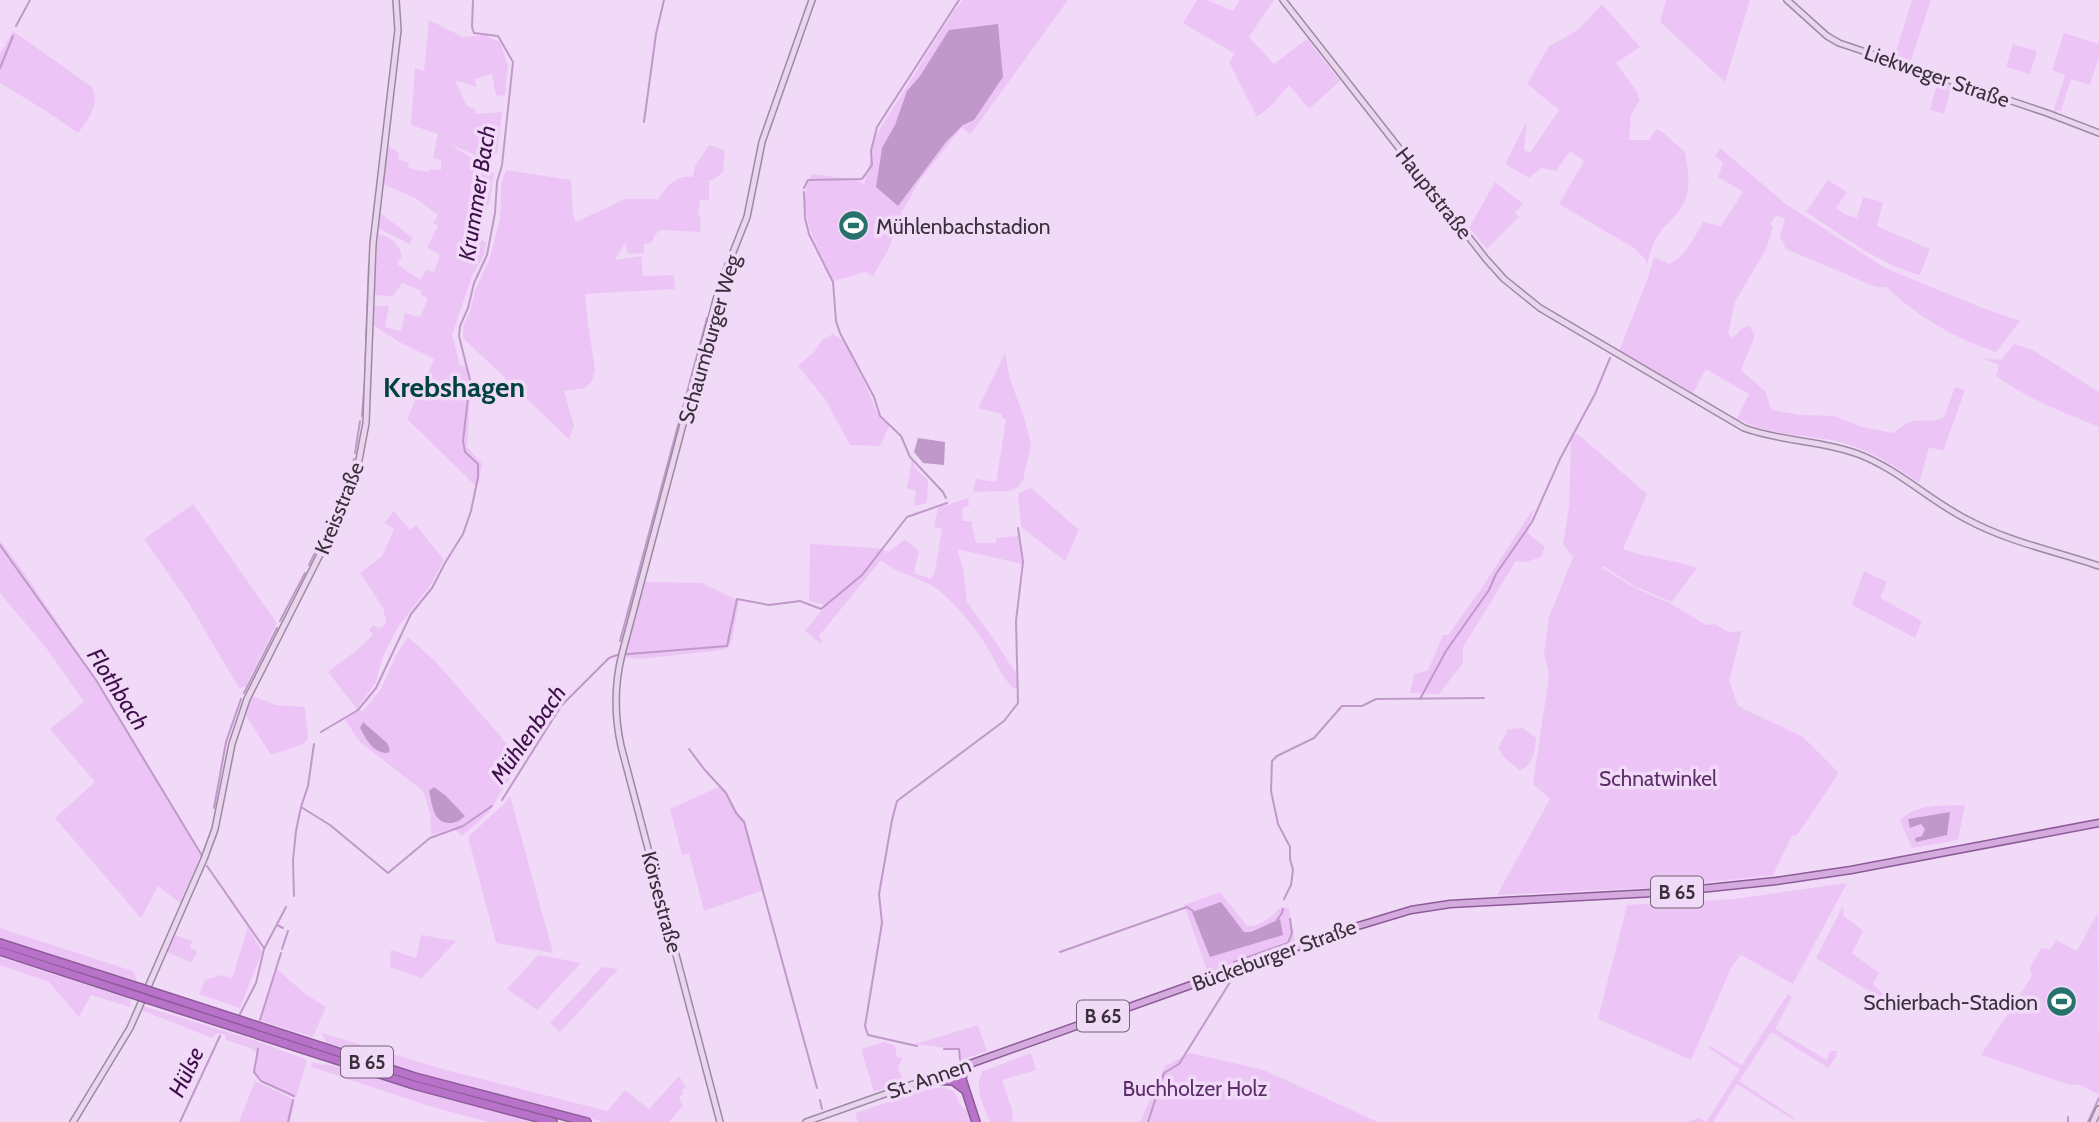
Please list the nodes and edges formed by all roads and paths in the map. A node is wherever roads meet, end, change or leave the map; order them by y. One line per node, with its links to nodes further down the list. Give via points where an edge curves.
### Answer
1 (396, 0): 18 (street, Kreisstraße, via 397,40 374,230 366,415 359,460 342,511 247,699 229,752 210,844 125,1037)
2 (813, 0): 7 (street, Schaumburger Weg, via 762,142 747,217 720,285)
3 (1283, 0): 6 (street, Hauptstraße, via 1471,241 1504,279 1540,308 1744,428 1858,454 1987,530)
4 (1787, 0): 5 (street, Liekweger Straße, via 1839,43)
5 (2099, 133)
6 (2099, 566)
7 (616, 681): 21 (street, Körsestraße, via 621,746)
8 (2099, 823): 13 (main road, Bückeburger Straße / B 65, via 1851,870 1728,887 1411,910)
9 (0, 943): 11 (highway, B 65)
10 (0, 951): 11 (highway, B 65)
11 (139, 992): 12 (highway, B 65, bridge)
12 (148, 995): 19 (highway, B 65, via 367,1070); 20 (highway, B 65, via 415,1077)
13 (1052, 1035): 14 (main road, St. Annen / B 65)
14 (964, 1066): 15 (street, St. Annen); 16 (highway)
15 (925, 1080): 16 (highway, via 953,1081); 22 (street, St. Annen)
16 (965, 1090): 23 (highway)
17 (2099, 1109): 24 (street)
18 (73, 1122)
19 (553, 1122)
20 (587, 1122)
21 (720, 1122)
22 (806, 1122)
23 (976, 1122)
24 (2093, 1122)

